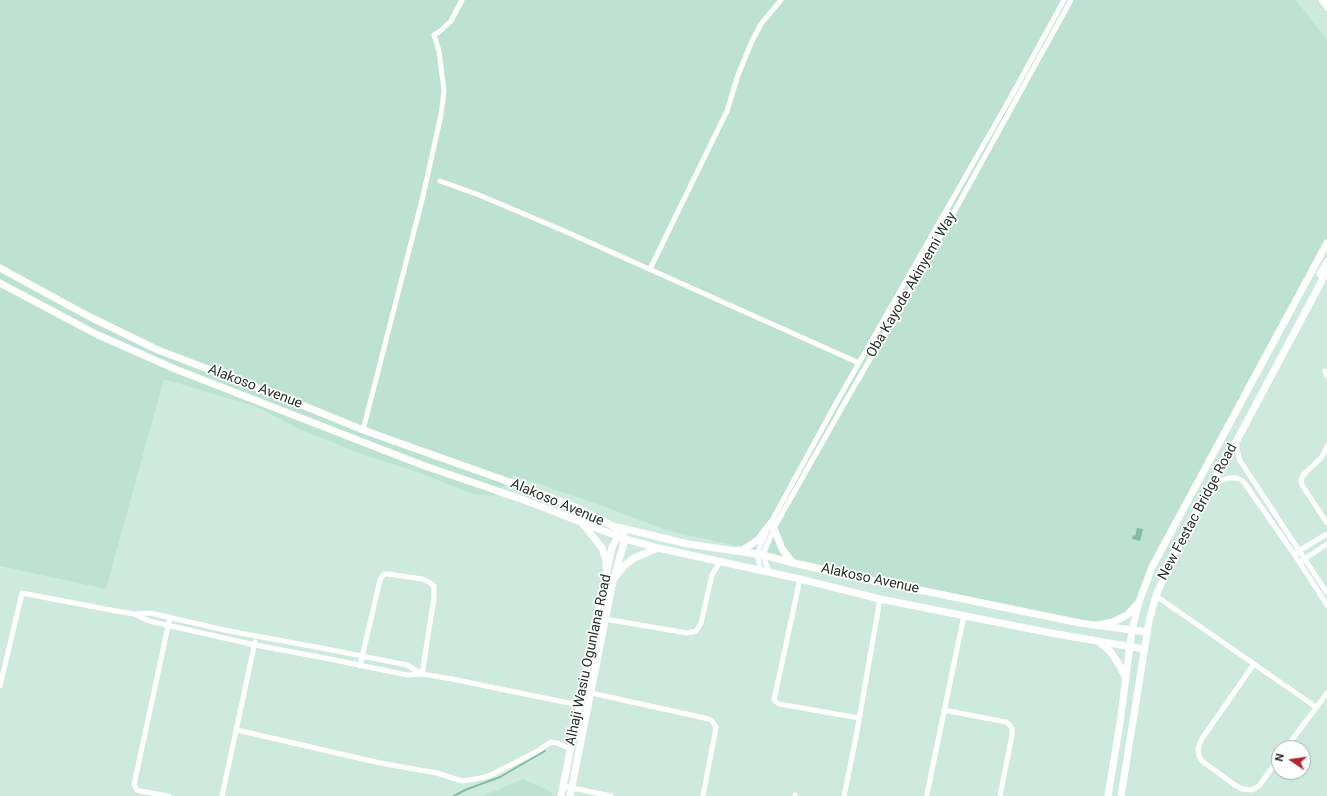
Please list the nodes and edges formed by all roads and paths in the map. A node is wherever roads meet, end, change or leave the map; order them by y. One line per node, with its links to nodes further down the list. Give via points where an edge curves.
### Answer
1 (462, 0): 20 (street, via 451,20 434,35 439,51 444,91 441,115 423,196)
2 (781, 0): 12 (street, via 761,24 752,41 727,111)
3 (1064, 0): 19 (street, Oba Kayode Akinyemi Way)
4 (1071, 0): 26 (street, Oba Kayode Akinyemi Way, via 926,263)
5 (1323, 0): 6 (main road)
6 (1327, 6)
7 (440, 181): 12 (street, via 522,212)
8 (1327, 243): 17 (street)
9 (1327, 252): 17 (street, via 1301,301)
10 (1327, 262): 18 (street, via 1305,304)
11 (0, 268): 14 (street, Alakoso Avenue)
12 (650, 269): 19 (street)
13 (1327, 271): 18 (street, New Festac Bridge Road)
14 (22, 280): 16 (street); 20 (street, Alakoso Avenue, via 152,347)
15 (0, 283): 16 (street, Alakoso Avenue)
16 (18, 292): 24 (street, Alakoso Avenue, via 96,334 175,370 422,465)
17 (1293, 308): 49 (street, via 1164,544)
18 (1303, 315): 21 (street, New Festac Bridge Road)
19 (859, 363): 26 (street, Oba Kayode Akinyemi Way)
20 (362, 430): 27 (street, Alakoso Avenue, via 529,489)
21 (1236, 442): 23 (street, New Festac Bridge Road); 34 (street, via 1239,459)
22 (1327, 446): 25 (street, via 1322,457 1301,480)
23 (1210, 486): 35 (street, via 1228,478 1243,481); 47 (street, New Festac Bridge Road, via 1172,557)
24 (582, 523): 30 (street, Alakoso Avenue); 43 (street, via 602,548 606,560)
25 (1327, 523)
26 (772, 525): 33 (street, via 758,540 743,550); 36 (street, Oba Kayode Akinyemi Way); 40 (street, via 782,549)
27 (613, 526): 28 (street, Alakoso Avenue); 30 (street)
28 (621, 528): 30 (street); 33 (street, Alakoso Avenue)
29 (1327, 534): 34 (street)
30 (621, 538): 32 (street, Alakoso Avenue); 43 (street, Alhaji Wasiu Ogunlana Road, via 612,547); 45 (street, Alhaji Wasiu Ogunlana Road)
31 (1327, 544): 37 (street)
32 (658, 548): 38 (street, Alakoso Avenue); 45 (street, via 628,562)
33 (718, 549): 36 (street, Alakoso Avenue)
34 (1300, 551): 35 (street); 37 (street)
35 (1294, 554): 39 (street)
36 (760, 555): 40 (street, Alakoso Avenue); 41 (street); 42 (street)
37 (1304, 559): 39 (street); 46 (street)
38 (720, 562): 41 (street, Alakoso Avenue); 54 (street, via 712,575 701,623 696,631 687,633)
39 (1298, 562): 50 (street)
40 (793, 563): 56 (street, Alakoso Avenue)
41 (761, 570): 42 (street, Alakoso Avenue)
42 (769, 572): 44 (street, Alakoso Avenue)
43 (606, 575): 72 (street, Alhaji Wasiu Ogunlana Road)
44 (800, 579): 48 (street, Alakoso Avenue); 76 (street, via 774,700 778,704)
45 (613, 581): 54 (street, Alhaji Wasiu Ogunlana Road)
46 (1327, 593)
47 (1156, 596): 58 (street, New Festac Bridge Road); 65 (street)
48 (880, 598): 52 (street, Alakoso Avenue); 76 (street)
49 (1139, 602): 56 (street, via 1127,615 1113,622); 57 (street)
50 (1327, 605)
51 (134, 614): 53 (street, via 150,612); 55 (street, via 142,619); 69 (street, via 22,592)
52 (964, 615): 60 (street, Alakoso Avenue); 75 (street)
53 (170, 617): 55 (street); 59 (street)
54 (605, 619): 70 (street, Alhaji Wasiu Ogunlana Road)
55 (168, 625): 61 (street); 84 (street, via 134,785 140,791)
56 (1097, 625): 57 (street, Alakoso Avenue)
57 (1132, 630): 58 (street, Alakoso Avenue); 62 (street)
58 (1147, 632): 63 (street, New Festac Bridge Road)
59 (256, 637): 61 (street); 64 (street)
60 (1099, 642): 62 (street, Alakoso Avenue); 68 (street, via 1110,651)
61 (255, 645): 66 (street); 77 (street)
62 (1130, 647): 63 (street, Alakoso Avenue); 68 (street)
63 (1144, 649): 93 (street, New Festac Bridge Road)
64 (362, 657): 66 (street); 67 (street, via 407,665); 67 (street, via 380,580 384,574 422,579 434,586 435,591)
65 (1254, 664): 74 (street); 80 (street, via 1201,740 1199,756 1202,762 1242,789 1252,790 1259,786)
66 (360, 666): 67 (street, via 406,675)
67 (422, 674): 72 (street)
68 (1126, 679): 92 (street)
69 (0, 686)
70 (591, 693): 73 (street, Alhaji Wasiu Ogunlana Road); 89 (street, via 712,721 716,727)
71 (1327, 693): 74 (street)
72 (579, 705): 73 (street); 79 (street, Alhaji Wasiu Ogunlana Road)
73 (588, 707): 82 (street, Alhaji Wasiu Ogunlana Road)
74 (1316, 707): 78 (street)
75 (944, 710): 83 (street); 91 (street, via 1006,722 1012,728)
76 (859, 718): 90 (street)
77 (237, 730): 79 (street, via 380,763 437,773 462,782 491,775 551,742); 85 (street)
78 (1292, 740)
79 (571, 749): 81 (street, Alhaji Wasiu Ogunlana Road)
80 (1271, 769)
81 (563, 786): 82 (street); 86 (street, Alhaji Wasiu Ogunlana Road)
82 (572, 788): 87 (street, Alhaji Wasiu Ogunlana Road); 88 (street)
83 (927, 794)
84 (169, 796)
85 (222, 796)
86 (561, 796)
87 (570, 796)
88 (611, 796)
89 (703, 796)
90 (844, 796)
91 (1000, 796)
92 (1108, 796)
93 (1121, 796)

